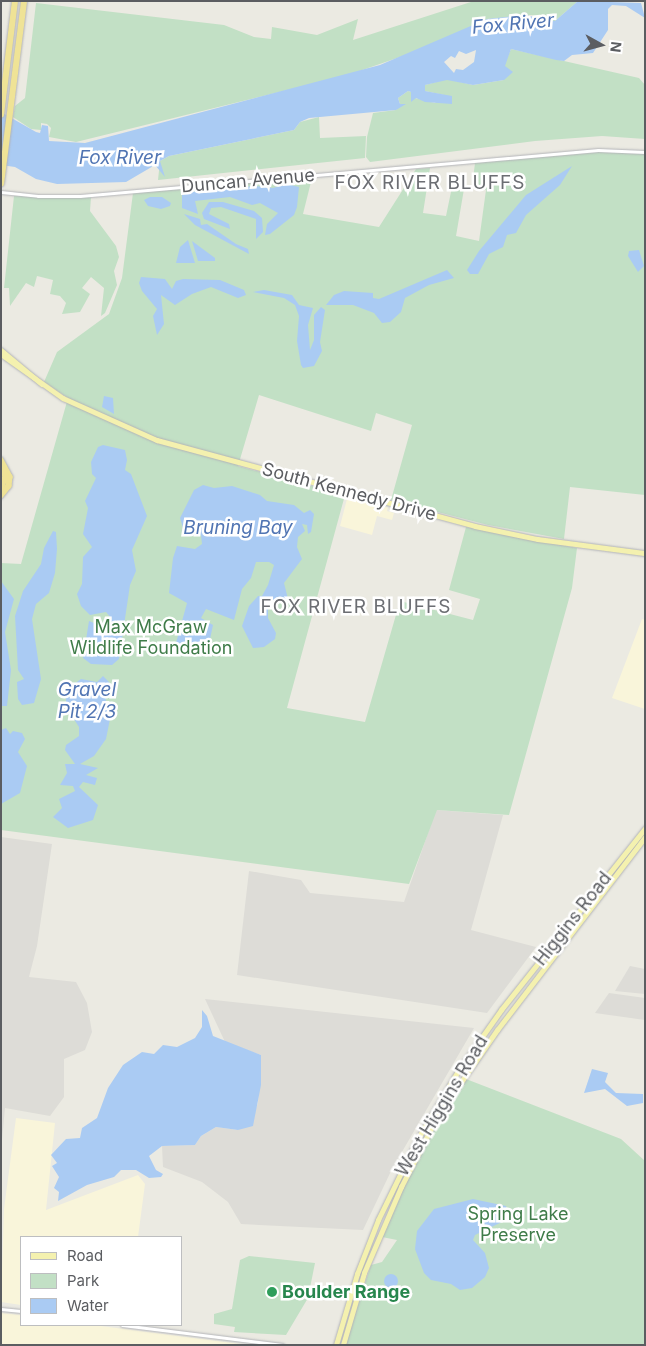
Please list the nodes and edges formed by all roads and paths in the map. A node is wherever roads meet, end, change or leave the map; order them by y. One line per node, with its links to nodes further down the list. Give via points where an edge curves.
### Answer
1 (15, 1): 3 (highway)
2 (24, 1): 5 (highway)
3 (1, 115)
4 (645, 152): 6 (street, Duncan Avenue, via 598,150 65,196)
5 (1, 184)
6 (1, 192)
7 (1, 350): 9 (main road)
8 (1, 354): 9 (main road)
9 (42, 384): 14 (main road, South Kennedy Drive, via 63,398 157,440 433,515 538,539)
10 (1, 460): 13 (highway, via 10,476 9,486)
11 (1, 465): 12 (highway, via 6,477)
12 (1, 490)
13 (1, 496)
14 (645, 553)
15 (645, 828): 17 (main road, Higgins Road)
16 (645, 837): 18 (main road, Higgins Road)
17 (501, 1010): 23 (main road, West Higgins Road, via 458,1071 408,1158 378,1220 357,1274)
18 (510, 1012): 24 (main road, West Higgins Road, via 463,1076 415,1158 364,1274)
19 (1, 1309): 20 (street)
20 (20, 1311)
21 (130, 1326): 22 (street)
22 (283, 1345)
23 (336, 1345)
24 (343, 1345)

